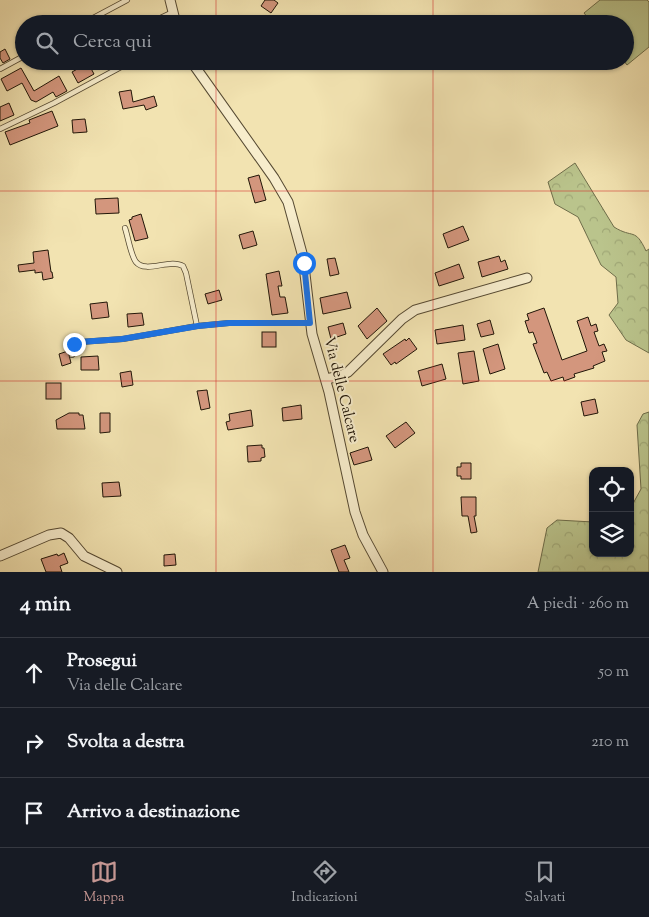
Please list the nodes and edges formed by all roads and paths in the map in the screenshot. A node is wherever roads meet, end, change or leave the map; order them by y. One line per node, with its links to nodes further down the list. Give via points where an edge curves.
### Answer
1 (127, 0): 4 (lane)
2 (170, 0): 3 (street)
3 (172, 12): 5 (lane); 6 (street)
4 (99, 15)
5 (166, 15)
6 (173, 15)
7 (15, 61): 8 (lane)
8 (0, 69)
9 (115, 70): 11 (lane)
10 (197, 70): 14 (street, Via delle Calcare, via 287,198 303,257)
11 (0, 129)
12 (125, 228): 15 (lane, via 139,264 174,263 183,266)
13 (527, 278): 17 (street, via 415,310 348,372)
14 (310, 323): 15 (lane); 17 (street, Via delle Calcare)
15 (198, 326): 16 (lane, via 130,338 78,342 72,347)
16 (72, 355)
17 (326, 379): 20 (street, Via delle Calcare, via 357,518)
18 (0, 556): 19 (street, via 61,533 84,556)
19 (117, 572)
20 (383, 572)

